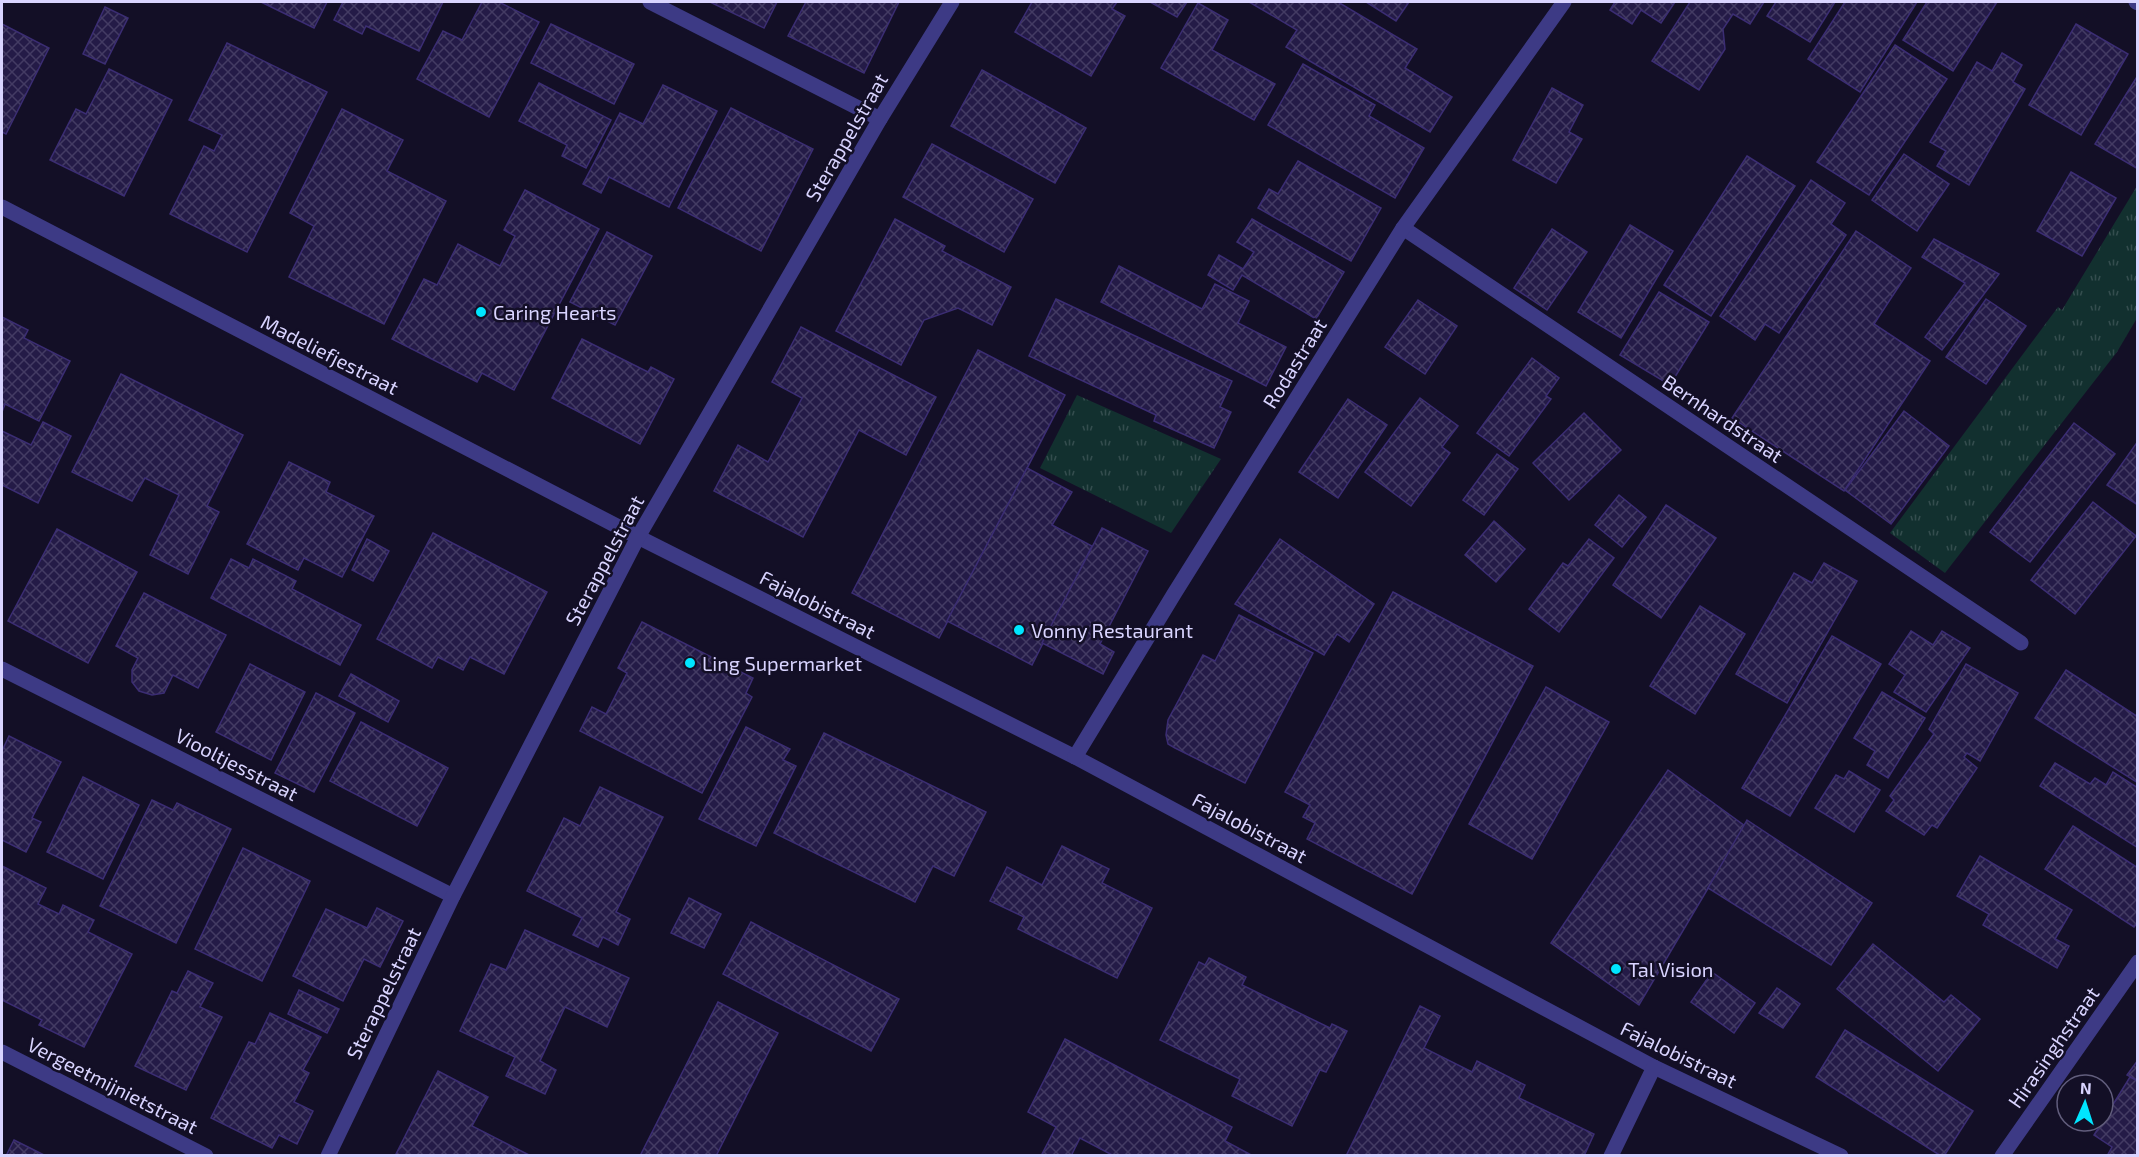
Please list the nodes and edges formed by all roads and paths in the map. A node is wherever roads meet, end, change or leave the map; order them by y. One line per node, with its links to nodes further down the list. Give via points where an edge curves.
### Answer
1 (650, 2): 4 (street)
2 (952, 2): 4 (street, Sterappelstraat)
3 (1564, 2): 6 (street, Rodastraat)
4 (880, 119): 7 (street, Sterappelstraat)
5 (2, 207): 7 (street, Madeliefjestraat)
6 (1403, 228): 8 (street, Bernhardstraat); 10 (street, Rodastraat)
7 (638, 537): 10 (street, Fajalobistraat); 11 (street, Sterappelstraat)
8 (2021, 643)
9 (2, 669): 11 (street, Viooltjesstraat)
10 (1075, 757): 14 (street, Fajalobistraat)
11 (453, 896): 16 (street, Sterappelstraat)
12 (2138, 963): 19 (street, Hirasinghstraat)
13 (2, 1052): 15 (street, Vergeetmijnietstraat)
14 (1654, 1067): 17 (street); 18 (street, Fajalobistraat)
15 (206, 1155)
16 (328, 1155)
17 (1611, 1155)
18 (1841, 1155)
19 (2002, 1155)

